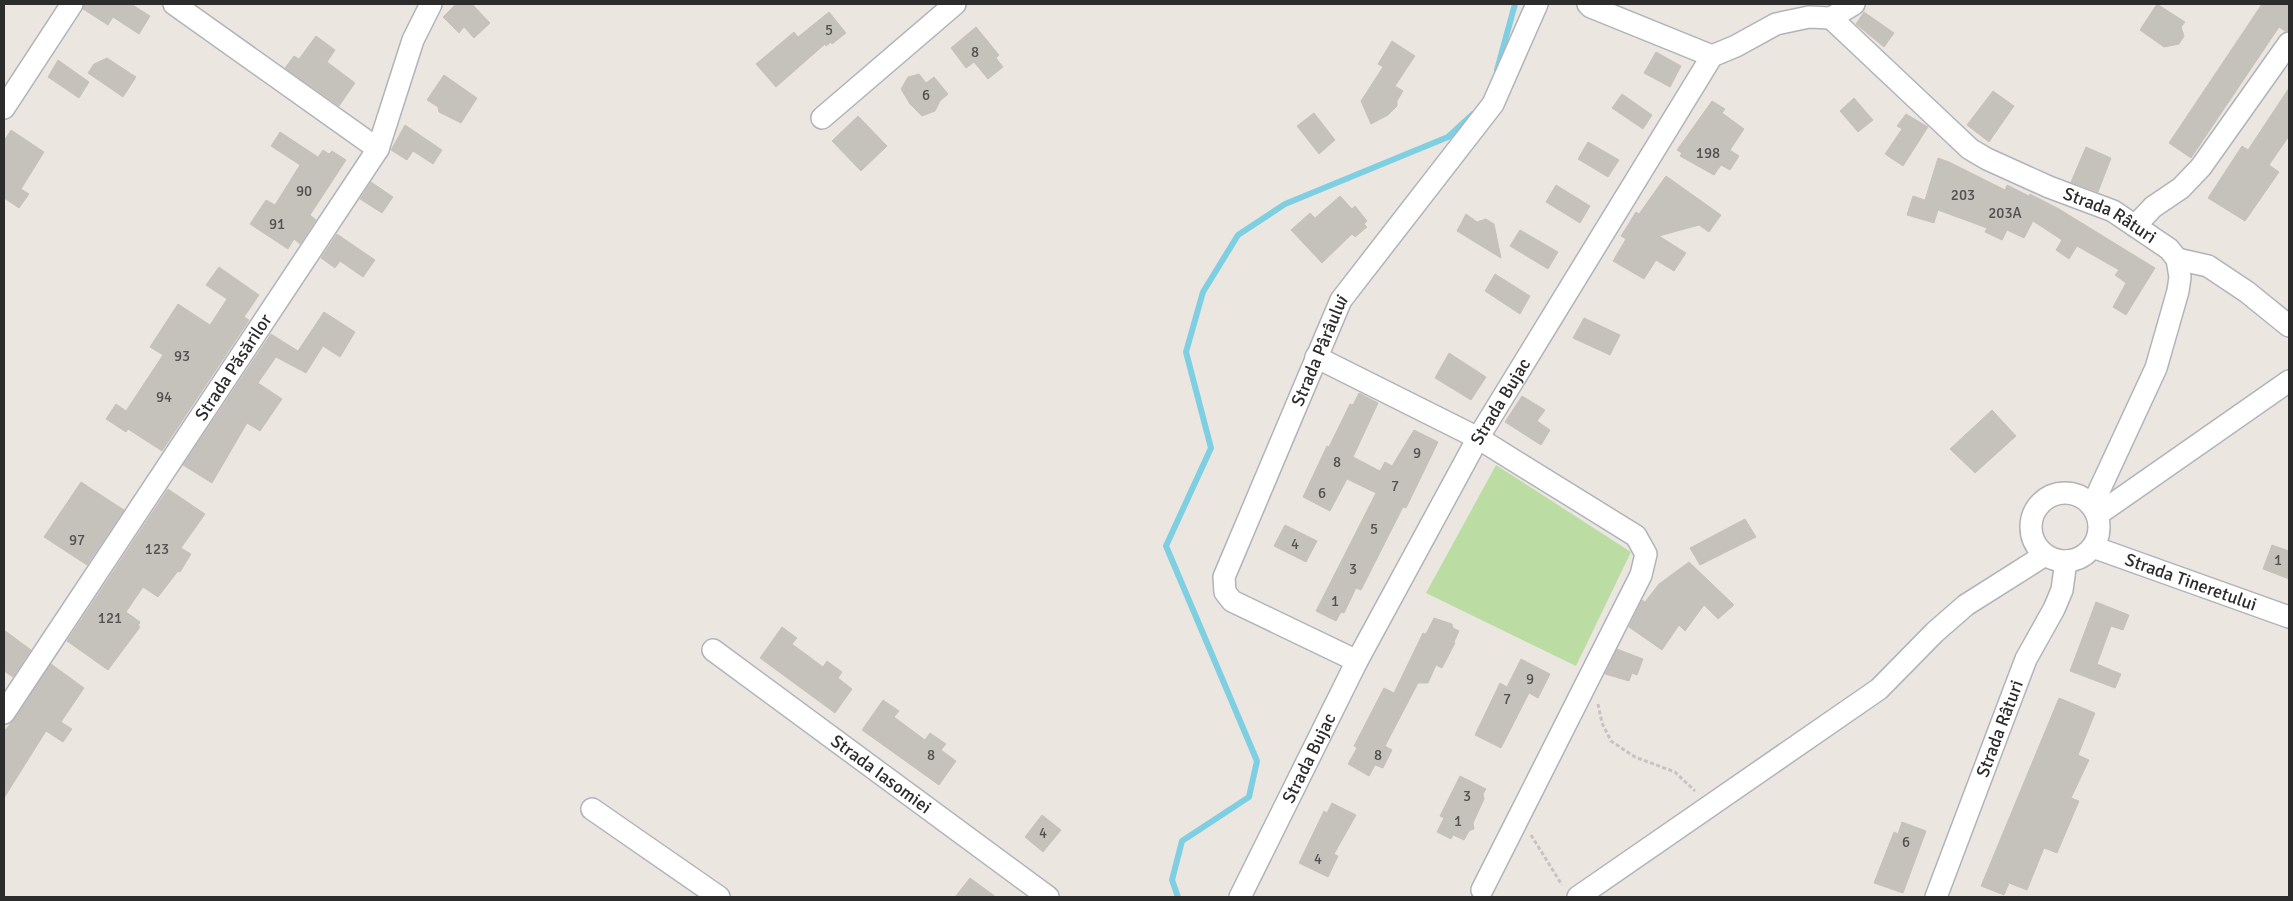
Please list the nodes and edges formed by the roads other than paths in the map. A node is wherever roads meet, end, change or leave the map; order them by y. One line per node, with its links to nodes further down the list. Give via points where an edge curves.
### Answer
1 (72, 4): 11 (street)
2 (174, 4): 13 (street)
3 (431, 4): 13 (street, Strada Păsărilor, via 413,40)
4 (955, 4): 12 (street)
5 (1537, 4): 17 (street, Strada Pârâului, via 1493,104 1341,300)
6 (1588, 4): 10 (street)
7 (1854, 4): 8 (street)
8 (1831, 18): 10 (street, via 1809,17 1776,24); 14 (street, Strada Râturi, via 1970,149 2049,188 2113,211)
9 (2289, 43): 14 (street, via 2201,167)
10 (1712, 56): 19 (street, Strada Bujac)
11 (4, 108)
12 (822, 118)
13 (378, 149): 27 (street, Strada Păsărilor)
14 (2135, 226): 15 (street, Strada Râturi, via 2169,249)
15 (2177, 259): 16 (street, via 2208,266); 20 (street, via 2178,290 2156,368)
16 (2289, 326)
17 (1316, 357): 19 (street); 26 (street, Strada Pârâului, via 1228,564 1224,577 1225,592 1232,601)
18 (2289, 381): 20 (street)
19 (1478, 438): 26 (street, Strada Bujac); 29 (street, via 1636,536 1646,554 1641,575)
20 (2094, 511): 21 (street, via 2098,532); 22 (street, via 2076,494 2051,496 2038,505 2032,519 2031,534 2034,544)
21 (2093, 547): 23 (street); 24 (street, Strada Tineretului)
22 (2045, 555): 23 (street); 30 (street, via 1966,605 1879,689)
23 (2066, 562): 34 (street, Strada Râturi, via 2062,590 2026,659)
24 (2289, 617)
25 (713, 650): 32 (street, Strada Iasomiei)
26 (1357, 661): 33 (street, Strada Bujac)
27 (4, 714)
28 (592, 809): 31 (street)
29 (1482, 890)
30 (1571, 894)
31 (719, 897)
32 (1048, 897)
33 (1240, 897)
34 (1936, 897)

